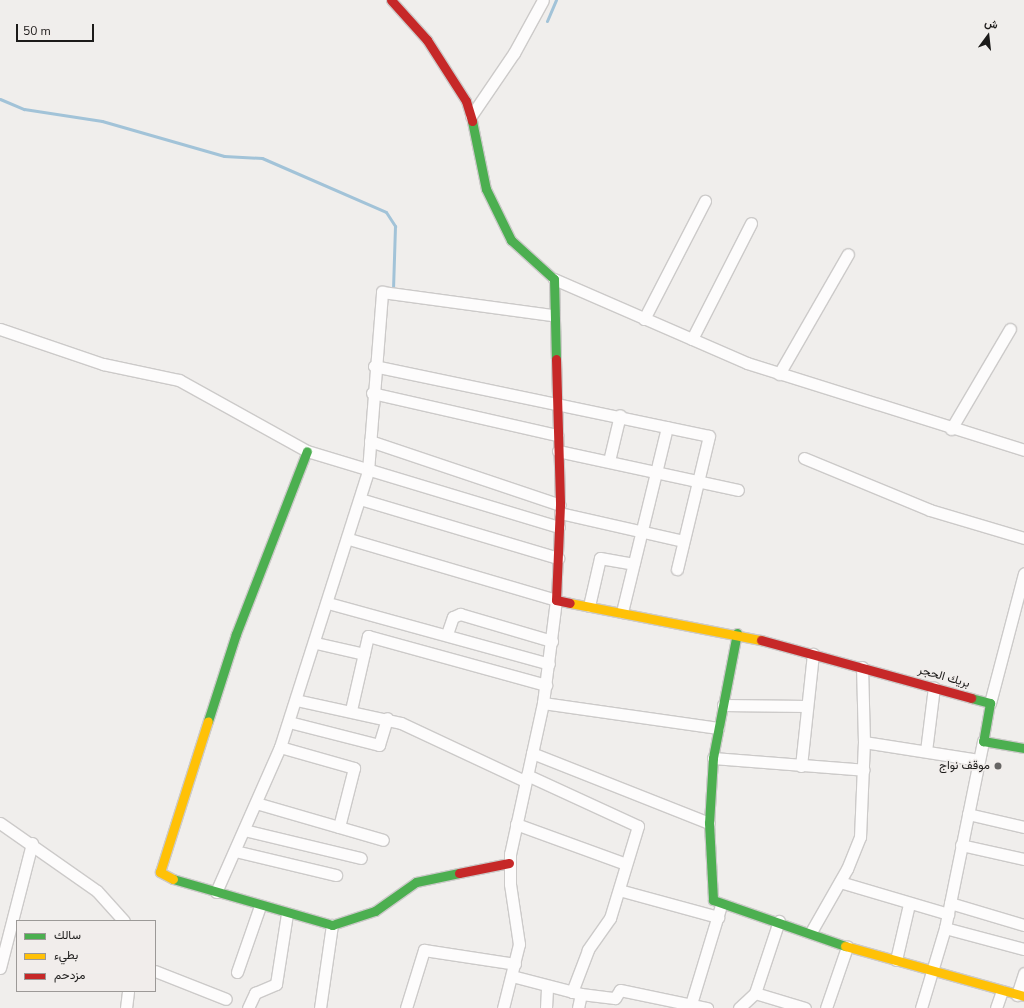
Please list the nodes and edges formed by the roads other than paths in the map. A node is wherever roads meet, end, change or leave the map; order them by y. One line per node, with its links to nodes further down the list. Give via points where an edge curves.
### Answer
1 (391, 0): 3 (street, via 446,67)
2 (543, 0): 3 (street, via 514,53)
3 (471, 116): 7 (street, via 486,189 494,209 511,240)
4 (705, 201): 9 (street)
5 (751, 223): 12 (street)
6 (848, 254): 14 (street)
7 (554, 279): 8 (street); 9 (street)
8 (553, 315): 13 (street, via 385,291 381,296); 16 (street)
9 (644, 319): 12 (street)
10 (0, 329): 23 (street, via 103,364 179,380)
11 (1010, 329): 19 (street)
12 (692, 339): 14 (street)
13 (374, 366): 15 (street); 16 (street)
14 (779, 374): 19 (street)
15 (372, 393): 20 (street); 21 (street)
16 (556, 403): 17 (street); 20 (street)
17 (620, 415): 18 (street); 26 (street)
18 (667, 426): 28 (street); 29 (street, via 711,437)
19 (951, 429): 22 (street)
20 (557, 435): 24 (street)
21 (370, 441): 27 (street); 32 (street)
22 (1024, 450)
23 (307, 451): 27 (street); 96 (street, via 241,619 160,869 168,878)
24 (558, 451): 26 (street); 32 (street)
25 (804, 458): 35 (street, via 930,510)
26 (609, 461): 28 (street)
27 (368, 471): 31 (street); 33 (street)
28 (655, 471): 29 (street); 34 (street)
29 (698, 480): 30 (street); 37 (street)
30 (738, 490)
31 (360, 499): 36 (street); 38 (street)
32 (560, 509): 33 (street); 34 (street)
33 (559, 527): 38 (street)
34 (640, 532): 37 (street); 39 (street)
35 (1024, 538)
36 (349, 539): 42 (street); 43 (street)
37 (683, 541): 40 (street)
38 (558, 558): 42 (street)
39 (633, 564): 45 (street, via 600,558); 46 (street)
40 (677, 569)
41 (1024, 572): 44 (street)
42 (556, 600): 45 (street, بريك الحجر); 49 (street)
43 (328, 603): 48 (street); 50 (street)
44 (1020, 605): 59 (street)
45 (589, 606): 46 (street, بريك الحجر)
46 (622, 612): 47 (street, بريك الحجر)
47 (736, 633): 52 (street, بريك الحجر); 60 (street)
48 (447, 634): 49 (street, via 453,617 460,614); 53 (street)
49 (552, 641): 53 (street)
50 (316, 642): 51 (street); 57 (street)
51 (364, 654): 55 (street, via 368,636); 62 (street)
52 (813, 654): 54 (street, بريك الحجر); 61 (street)
53 (549, 664): 55 (street)
54 (862, 667): 56 (street, بريك الحجر); 67 (street)
55 (546, 686): 58 (street)
56 (934, 687): 59 (street, بريك الحجر); 70 (street)
57 (296, 700): 62 (street); 64 (street)
58 (543, 703): 65 (street); 71 (street)
59 (990, 703): 66 (street)
60 (723, 706): 61 (street); 65 (street)
61 (807, 706): 74 (street)
62 (351, 710): 63 (street)
63 (388, 718): 64 (street, via 378,745); 76 (street)
64 (289, 722): 68 (street)
65 (718, 728): 72 (street)
66 (983, 741): 69 (street); 73 (street)
67 (864, 742): 70 (street); 75 (street)
68 (280, 747): 77 (street); 82 (street, via 354,768)
69 (1024, 748)
70 (926, 751): 73 (street)
71 (532, 753): 76 (street); 80 (street)
72 (713, 758): 74 (street); 80 (street)
73 (979, 760): 78 (street)
74 (801, 766): 75 (street)
75 (864, 770): 94 (street, via 860,836)
76 (526, 778): 81 (street); 92 (street, via 638,826)
77 (256, 804): 82 (street); 84 (street)
78 (968, 814): 83 (street); 87 (street)
79 (0, 823): 86 (street)
80 (709, 823): 98 (street, via 712,895)
81 (516, 824): 91 (street); 92 (street)
82 (339, 827): 85 (street)
83 (1024, 827)
84 (244, 830): 88 (street); 89 (street)
85 (383, 840)
86 (32, 843): 103 (street, via 97,891); 113 (street)
87 (961, 845): 90 (street); 100 (street)
88 (235, 851): 93 (street); 96 (street)
89 (361, 858)
90 (1024, 859)
91 (509, 863): 105 (street, via 416,882 375,911); 112 (street, via 519,938)
92 (626, 864): 95 (street)
93 (336, 875)
94 (840, 882): 97 (street); 108 (street)
95 (619, 890): 102 (street); 122 (street, via 610,918 588,950)
96 (216, 892): 99 (street)
97 (909, 904): 100 (street); 111 (street)
98 (721, 905): 102 (street); 104 (street)
99 (260, 906): 101 (street); 116 (street)
100 (949, 908): 106 (street); 107 (street)
101 (287, 914): 105 (street); 128 (street, via 276,984 256,993)
102 (718, 917): 126 (street)
103 (123, 920)
104 (778, 921): 108 (street); 123 (street)
105 (332, 925): 129 (street)
106 (1024, 925)
107 (945, 928): 110 (street); 114 (street)
108 (811, 932): 109 (street)
109 (847, 947): 111 (street); 137 (street)
110 (1024, 949)
111 (896, 960): 114 (street)
112 (515, 964): 118 (street); 130 (street, via 426,949 421,954)
113 (0, 968)
114 (932, 970): 120 (street); 138 (street)
115 (156, 971): 125 (street)
116 (237, 972)
117 (1024, 973): 124 (street)
118 (512, 976): 119 (street); 131 (street)
119 (547, 987): 122 (street); 132 (street)
120 (1002, 991): 124 (street); 139 (street)
121 (128, 992): 127 (street)
122 (576, 993): 126 (street, via 615,998 620,990); 133 (street)
123 (755, 993): 135 (street); 136 (street)
124 (1021, 995)
125 (226, 999)
126 (691, 1004): 134 (street)
127 (126, 1008)
128 (248, 1008)
129 (320, 1008)
130 (406, 1008)
131 (503, 1008)
132 (546, 1008)
133 (578, 1008)
134 (706, 1008)
135 (739, 1008)
136 (805, 1008)
137 (826, 1008)
138 (921, 1008)
139 (996, 1008)

